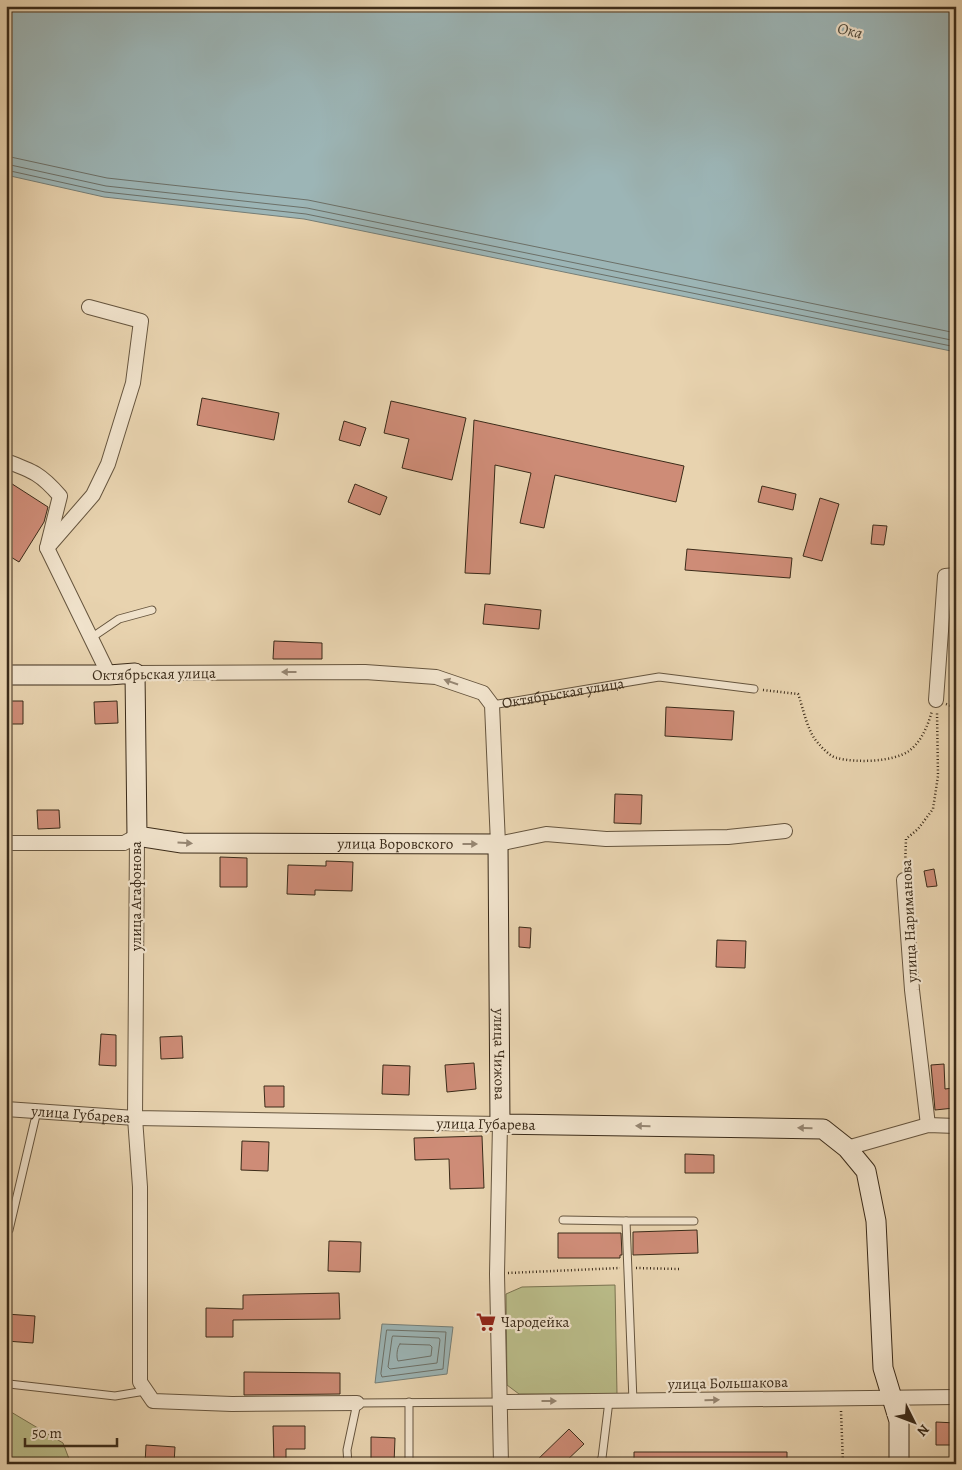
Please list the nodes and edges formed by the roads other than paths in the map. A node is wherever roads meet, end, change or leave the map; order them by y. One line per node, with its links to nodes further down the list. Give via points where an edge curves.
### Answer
1 (89, 307): 3 (street, via 140,321 133,383 108,464 93,495)
2 (6, 461): 3 (street, via 36,473 60,496)
3 (47, 548): 6 (street)
4 (951, 576): 11 (street)
5 (152, 610): 6 (lane, via 119,619)
6 (91, 638): 9 (street)
7 (135, 673): 9 (street, Октябрьская улица); 12 (street, Октябрьская улица, one-way to 7, via 482,693 436,677 365,672); 14 (street, улица Агафонова)
8 (6, 675): 9 (street, Октябрьская улица)
9 (109, 675)
10 (754, 689): 12 (lane, Октябрьская улица, via 659,677)
11 (936, 700)
12 (492, 705): 16 (street, улица Чижова)
13 (785, 831): 16 (street, улица Воровского, via 728,837 606,839 546,834)
14 (136, 836): 15 (street, улица Воровского, via 124,843); 16 (street, улица Воровского, one-way to 16, via 182,843); 20 (street, улица Агафонова)
15 (6, 842)
16 (498, 844): 21 (street, улица Чижова)
17 (904, 880): 22 (street, улица Нариманова, via 912,990)
18 (6, 1109): 19 (street, улица Губарева)
19 (37, 1111): 20 (street, улица Губарева); 28 (lane, via 9,1230)
20 (134, 1118): 21 (street, улица Губарева); 30 (street, улица Агафонова, via 140,1187 140,1382)
21 (500, 1124): 24 (street, улица Губарева, one-way to 21, via 823,1129); 36 (street, улица Чижова, via 497,1274)
22 (928, 1126): 23 (street); 24 (street)
23 (956, 1126)
24 (847, 1148): 32 (street, via 866,1171 876,1221 883,1368)
25 (563, 1220): 26 (lane)
26 (626, 1221): 27 (lane); 34 (lane)
27 (694, 1221)
28 (6, 1229)
29 (6, 1381): 30 (lane, via 9,1384 115,1396)
30 (146, 1390): 37 (street, via 153,1401)
31 (956, 1397): 32 (street, улица Большакова)
32 (893, 1398): 34 (street, улица Большакова, one-way to 32); 42 (street, via 899,1421)
33 (609, 1401): 34 (street, улица Большакова); 36 (street, улица Большакова, one-way to 33); 41 (lane, via 602,1458)
34 (633, 1401)
35 (409, 1402): 36 (lane); 37 (lane); 39 (lane)
36 (500, 1402): 40 (street, улица Чижова)
37 (357, 1403): 38 (lane, via 347,1450)
38 (348, 1464)
39 (409, 1464)
40 (501, 1464)
41 (598, 1464)
42 (899, 1464)

